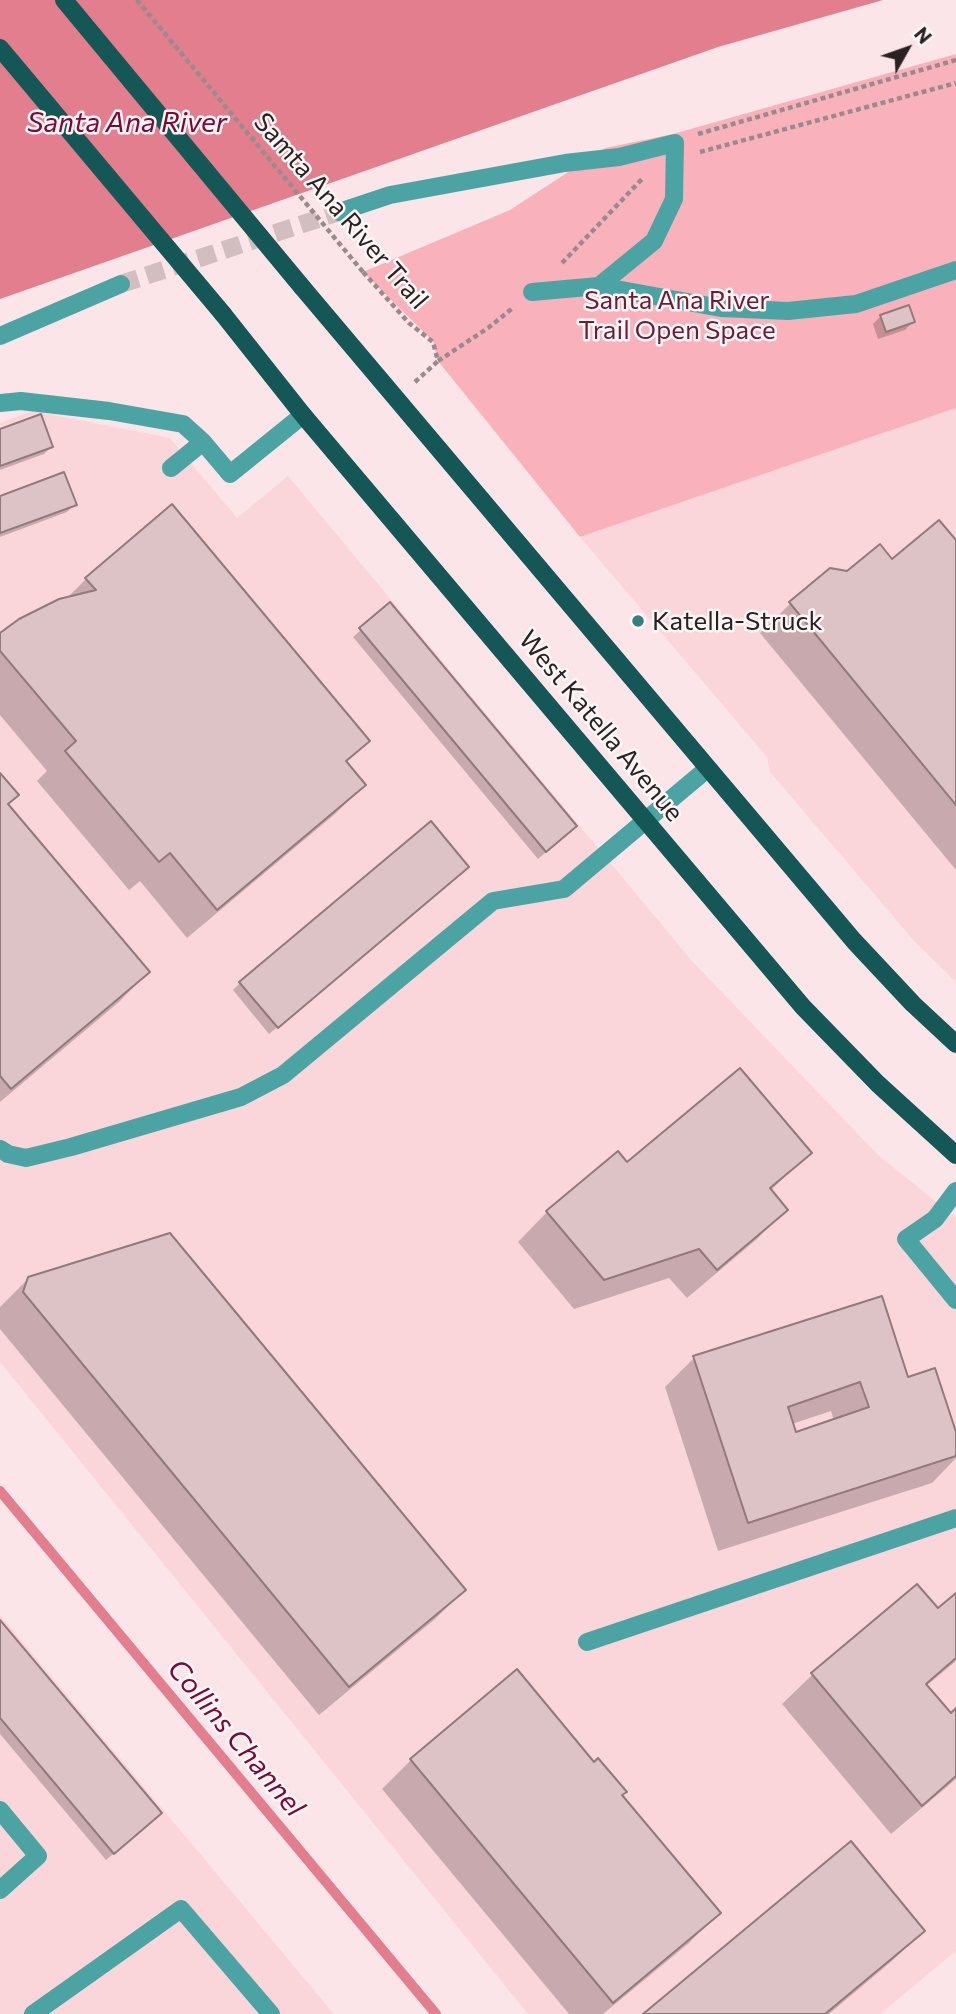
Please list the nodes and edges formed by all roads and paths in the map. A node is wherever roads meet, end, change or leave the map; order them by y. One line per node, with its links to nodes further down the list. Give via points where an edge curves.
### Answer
1 (64, 0): 17 (main road, West Katella Avenue, bridge)
2 (137, 0): 11 (path, Samta Ana River Trail, bridge, via 363,272 409,323 433,342 438,361)
3 (0, 48): 14 (main road, West Katella Avenue, bridge)
4 (956, 60): 6 (path)
5 (956, 83): 6 (path, via 691,154)
6 (675, 144): 7 (lane, via 390,195); 10 (lane, via 674,199 654,241); 11 (path, Samta Ana River Trail)
7 (338, 212)
8 (956, 270): 10 (lane, via 856,304 788,312 721,308)
9 (121, 284): 12 (lane)
10 (598, 286): 11 (lane)
11 (532, 292)
12 (0, 336)
13 (0, 403): 15 (lane, via 21,401 109,411 183,424)
14 (303, 415): 15 (lane, via 230,474); 18 (main road, West Katella Avenue)
15 (203, 442): 16 (lane)
16 (171, 468)
17 (707, 769): 18 (lane); 19 (main road, West Katella Avenue, via 854,941)
18 (646, 820): 20 (lane, via 565,889 493,901 283,1074 241,1097 26,1158); 21 (main road, West Katella Avenue, via 803,1007)
19 (956, 1044)
20 (0, 1149)
21 (956, 1155)
22 (956, 1191): 23 (lane, via 935,1219 906,1239)
23 (956, 1300)
24 (956, 1518): 25 (lane)
25 (587, 1642)
26 (0, 1810): 27 (lane, via 38,1856)
27 (0, 1890)
28 (33, 2014): 29 (lane, via 181,1909)
29 (271, 2014)

